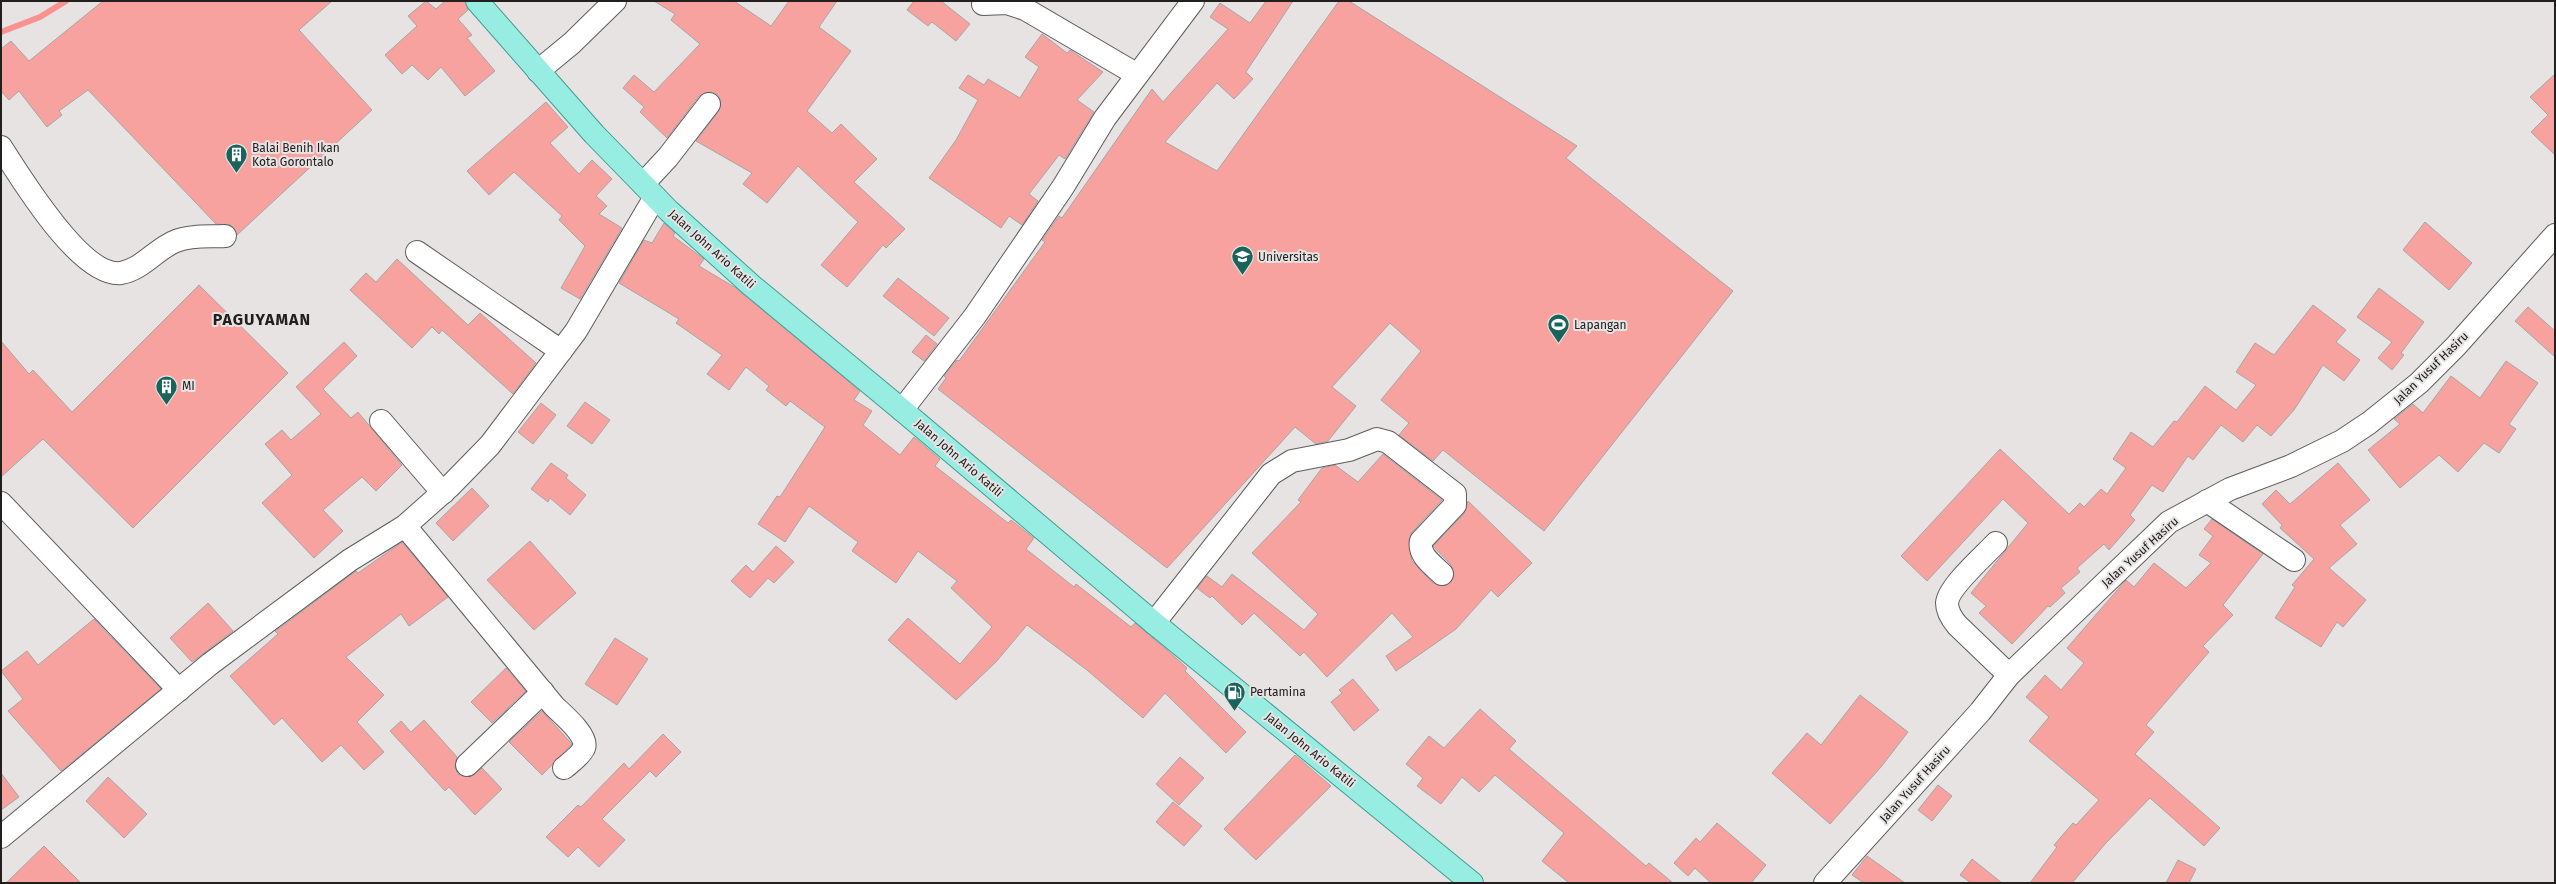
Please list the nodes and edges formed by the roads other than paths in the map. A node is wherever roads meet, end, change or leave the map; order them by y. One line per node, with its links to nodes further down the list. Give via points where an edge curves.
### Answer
1 (477, 1): 5 (main road, Jalan John Ario Katili)
2 (615, 1): 5 (street, via 572,43)
3 (1193, 1): 6 (street)
4 (983, 4): 6 (street, via 1000,2 1025,9)
5 (538, 71): 9 (main road, Jalan John Ario Katili)
6 (1136, 74): 14 (street, via 975,316)
7 (709, 104): 9 (street, via 668,157)
8 (1, 147): 11 (street, via 72,247 94,266 121,273 142,264 176,241)
9 (649, 190): 13 (street, via 576,331); 14 (main road, Jalan John Ario Katili, via 751,285)
10 (2555, 235): 17 (street, Jalan Yusuf Hasiru, via 2456,346 2419,383 2375,418 2342,441 2291,466 2230,489)
11 (225, 236)
12 (417, 252): 13 (street)
13 (561, 351): 16 (street, via 490,444)
14 (902, 410): 23 (main road, Jalan John Ario Katili)
15 (380, 421): 16 (street)
16 (443, 493): 19 (street)
17 (2207, 501): 21 (street); 24 (street, Jalan Yusuf Hasiru, via 2169,522)
18 (1, 502): 25 (street)
19 (405, 526): 25 (street, via 344,564); 26 (street)
20 (1996, 542): 24 (street, via 1953,590 1947,604 1957,625)
21 (2294, 560)
22 (1442, 574): 23 (street, via 1419,548 1421,541 1454,505 1455,494 1388,442 1377,439 1349,450 1292,461 1270,474)
23 (1154, 623): 30 (main road, Jalan John Ario Katili)
24 (2009, 675): 31 (street, Jalan Yusuf Hasiru, via 1980,712)
25 (179, 690): 29 (street)
26 (543, 692): 27 (street); 28 (street, via 579,731 585,743 580,754)
27 (467, 766)
28 (564, 768)
29 (1, 837)
30 (1472, 883)
31 (1825, 883)

